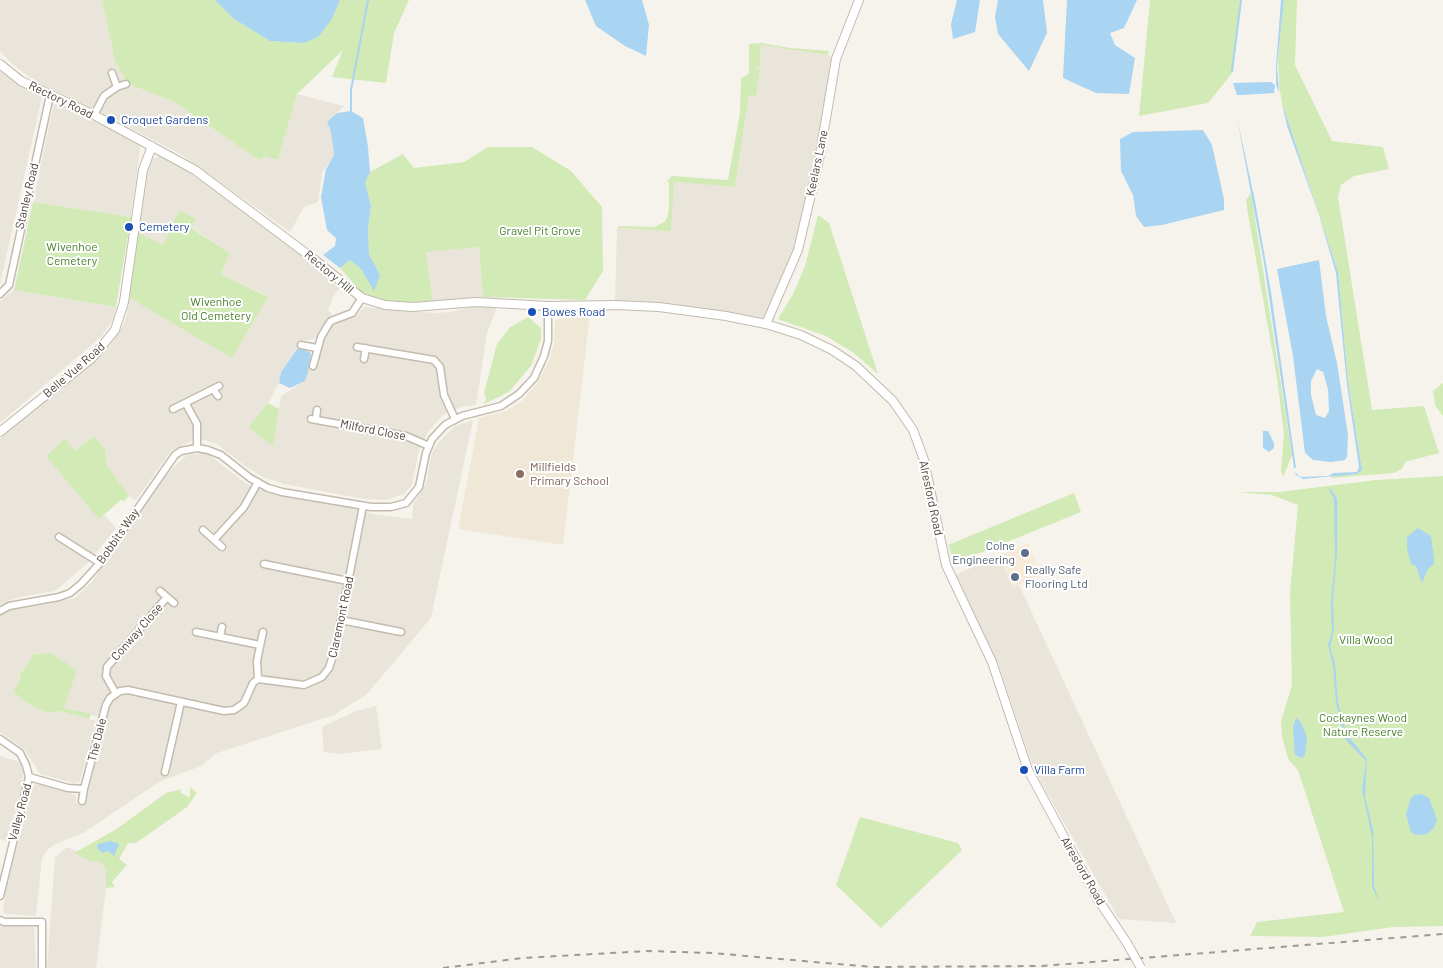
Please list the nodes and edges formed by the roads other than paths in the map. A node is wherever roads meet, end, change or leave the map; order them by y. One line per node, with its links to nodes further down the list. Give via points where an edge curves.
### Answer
1 (859, 0): 13 (street, Keelars Lane, via 836,59 819,160 798,250)
2 (0, 64): 6 (street, Rectory Road, via 21,81)
3 (112, 73): 5 (street)
4 (126, 84): 5 (street)
5 (117, 87): 7 (street, via 104,96)
6 (50, 95): 7 (street, Rectory Road); 9 (street, Stanley Road, via 9,285)
7 (94, 115): 8 (street, Rectory Road)
8 (152, 146): 10 (street, Rectory Hill, via 195,170); 25 (street, Belle Vue Road, via 143,170 124,302 115,330 92,358)
9 (0, 294)
10 (362, 298): 12 (street, Rectory Hill, via 385,305 414,307 476,302); 16 (street, via 348,316 331,321)
11 (596, 304): 12 (street, Rectory Hill); 13 (street, Alresford Road, via 660,307)
12 (548, 306): 24 (street, via 548,341 534,378 501,406)
13 (766, 324): 59 (street, Alresford Road, bridge, via 812,340 848,360 880,388 909,422 924,460 946,565 992,662 1028,770 1097,898)
14 (301, 345): 16 (street)
15 (357, 347): 17 (street)
16 (318, 348): 19 (street)
17 (366, 348): 18 (street); 24 (street, via 435,360 440,367 446,401)
18 (364, 359)
19 (313, 366)
20 (218, 396): 21 (street, via 216,387)
21 (186, 404): 22 (street); 27 (street, via 197,424)
22 (173, 409)
23 (317, 410): 26 (street, Milford Close, via 313,419 406,436)
24 (455, 418): 26 (street, via 438,432)
25 (0, 432)
26 (429, 446): 29 (street, via 418,487 412,497 391,508)
27 (197, 448): 28 (street, via 221,456); 34 (street, Bobbits Way, via 175,455)
28 (258, 482): 29 (street, via 282,492); 32 (street, via 244,507)
29 (364, 506): 36 (street, Claremont Road)
30 (203, 530): 32 (street)
31 (59, 540): 34 (street)
32 (214, 540): 33 (street)
33 (222, 547)
34 (100, 563): 40 (street, Bobbits Way, via 70,594 9,606)
35 (267, 567): 36 (street)
36 (348, 581): 41 (street, Claremont Road)
37 (160, 592): 38 (street, Conway Close)
38 (167, 597): 39 (street, Conway Close); 49 (street, Conway Close, via 107,667 106,676)
39 (174, 603)
40 (0, 611)
41 (341, 620): 43 (street); 48 (street, Claremont Road, via 329,668 322,677 304,685)
42 (222, 627): 46 (street)
43 (396, 629)
44 (196, 632): 46 (street)
45 (263, 632): 47 (street)
46 (220, 636): 47 (street)
47 (260, 645): 48 (street)
48 (258, 679): 50 (street, via 244,704 234,710)
49 (116, 694): 50 (street, via 128,690); 54 (street, The Dale, via 106,705)
50 (181, 702): 52 (street)
51 (0, 739): 53 (street, Valley Road, via 20,754)
52 (164, 767)
53 (29, 777): 54 (street); 56 (street, Valley Road)
54 (84, 789): 55 (street, The Dale)
55 (82, 801)
56 (0, 896)
57 (0, 920): 58 (street, via 42,922)
58 (42, 968)
59 (1141, 968)

